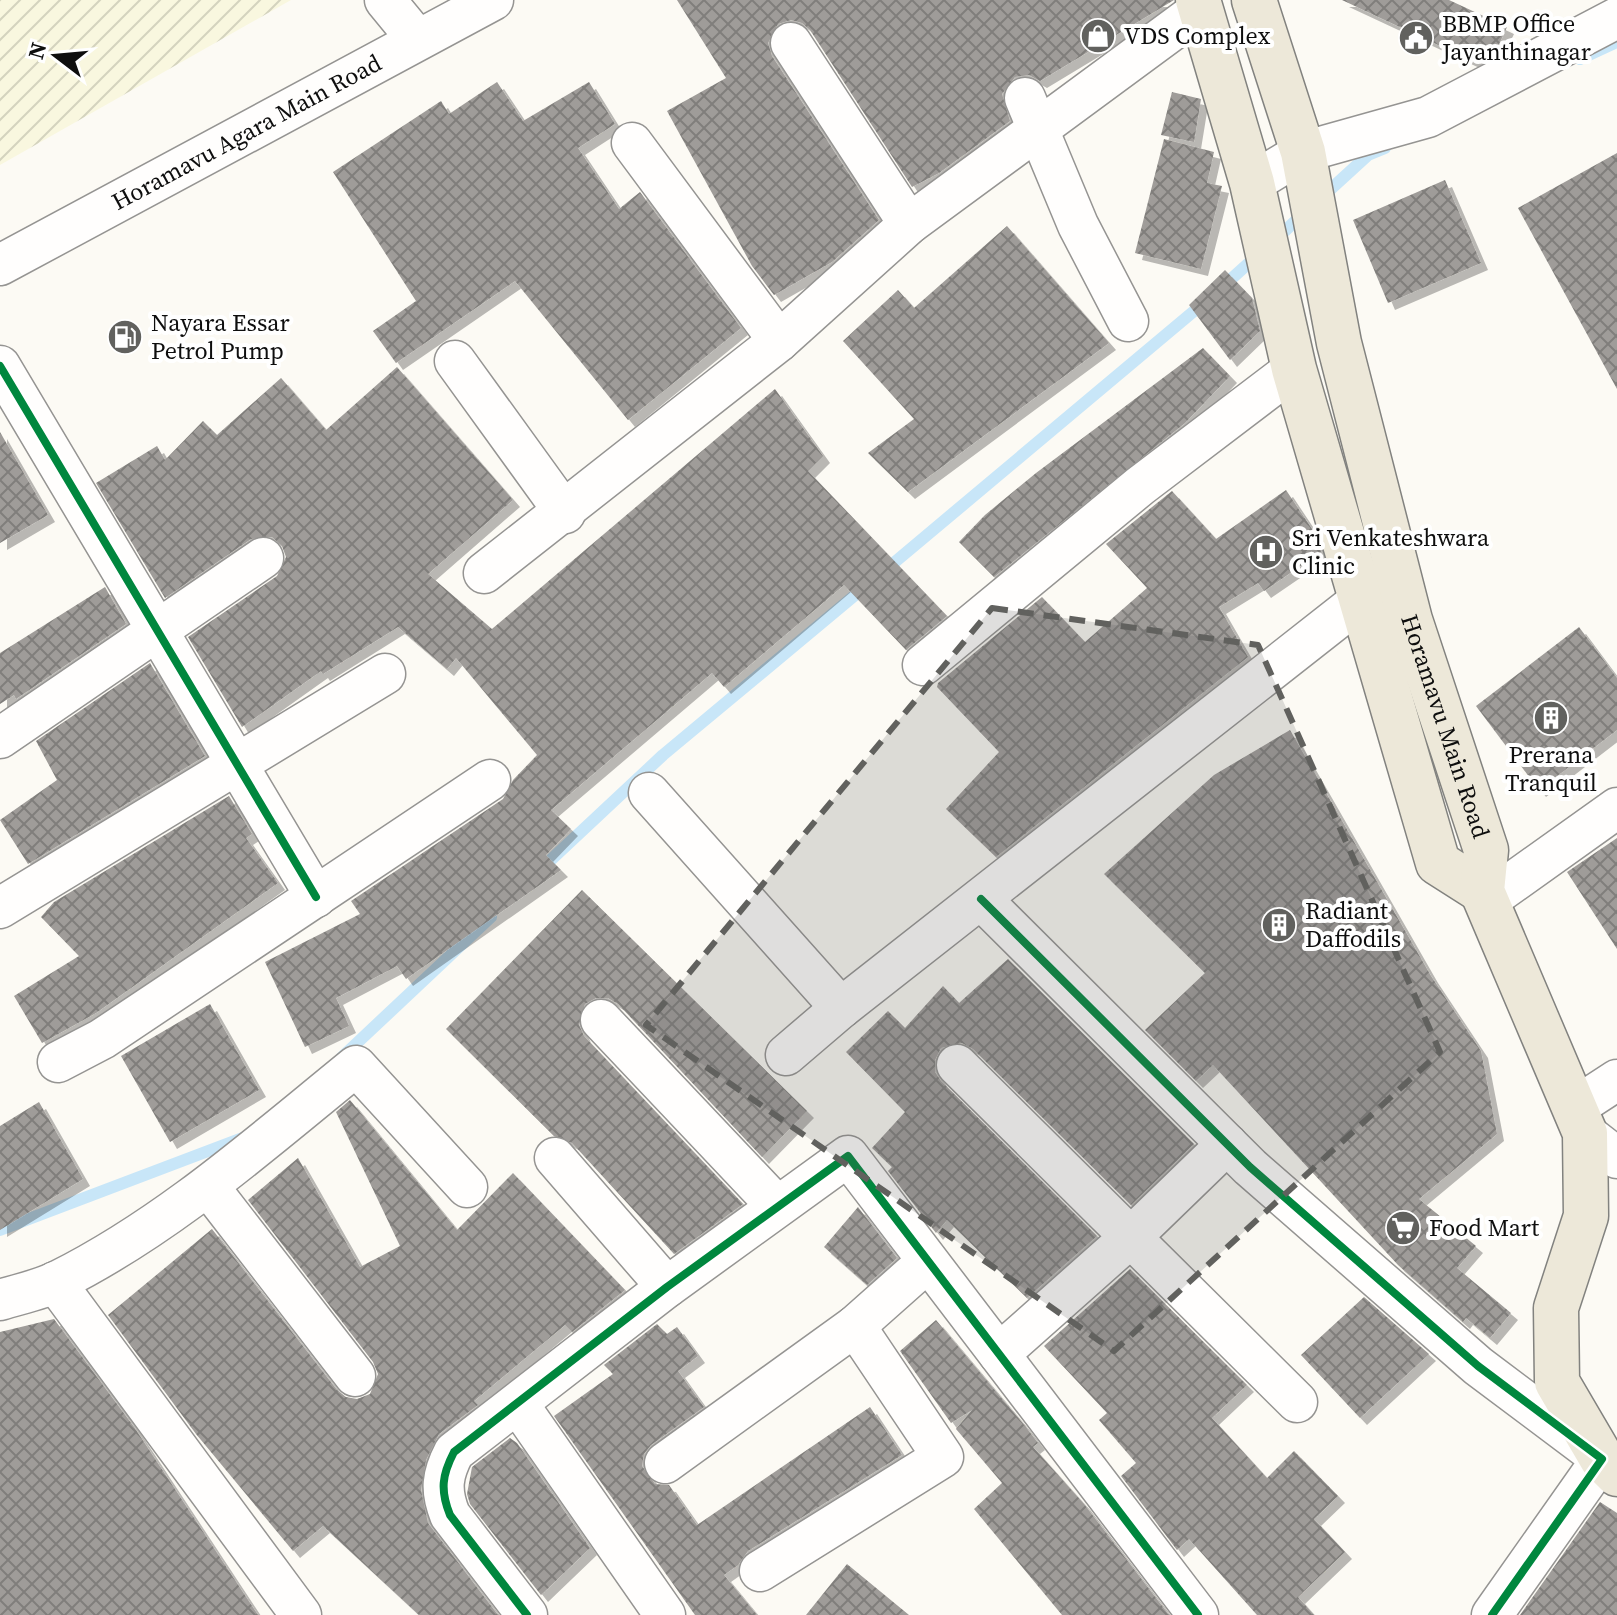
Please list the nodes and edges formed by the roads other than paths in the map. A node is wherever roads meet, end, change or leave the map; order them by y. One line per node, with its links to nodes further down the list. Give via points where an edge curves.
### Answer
1 (385, 0): 6 (street)
2 (493, 0): 6 (street, Horamavu Agara Main Road)
3 (1254, 0): 10 (main road, Horamavu Main Road)
4 (1200, 4): 8 (street); 11 (main road)
5 (1617, 18): 10 (street, via 1428,117)
6 (417, 39): 13 (street, Horamavu Agara Main Road)
7 (791, 43): 12 (street)
8 (1030, 114): 12 (street); 14 (street, via 1078,225)
9 (632, 143): 15 (street)
10 (1303, 152): 11 (street); 31 (main road, Horamavu Main Road, via 1339,343 1410,620 1486,850)
11 (1252, 183): 18 (main road)
12 (909, 224): 15 (street)
13 (0, 265)
14 (1128, 321)
15 (779, 341): 19 (street)
16 (455, 361): 19 (street)
17 (0, 366): 23 (street)
18 (1294, 369): 22 (main road); 24 (street, via 1140,486)
19 (565, 513): 21 (street)
20 (263, 558): 23 (street)
21 (484, 573)
22 (1363, 598): 31 (main road, via 1438,863); 33 (street)
23 (157, 632): 26 (street); 27 (street)
24 (923, 665)
25 (385, 674): 27 (street)
26 (0, 738)
27 (237, 762): 32 (street); 34 (street)
28 (490, 780): 32 (street)
29 (649, 793): 35 (street)
30 (1617, 808): 31 (street)
31 (1485, 895): 41 (main road, Horamavu Main Road)
32 (316, 897): 38 (street, via 102,1039)
33 (981, 899): 35 (street); 42 (street)
34 (0, 908)
35 (841, 1008): 37 (street)
36 (601, 1020): 46 (street)
37 (786, 1055)
38 (58, 1062)
39 (957, 1065): 47 (street)
40 (1617, 1080): 41 (street)
41 (1592, 1133): 58 (main road, Horamavu Main Road, via 1586,1216 1556,1308 1557,1382)
42 (1227, 1144): 47 (street); 58 (street, via 1478,1366)
43 (555, 1158): 50 (street)
44 (208, 1186): 45 (street, via 356,1066); 49 (street, via 138,1236); 54 (street)
45 (467, 1187)
46 (777, 1206): 48 (street, via 848,1156); 50 (street)
47 (1132, 1236): 53 (street); 55 (street)
48 (927, 1262): 52 (street); 53 (street)
49 (55, 1282): 51 (street); 60 (street)
50 (667, 1287): 56 (street)
51 (0, 1300)
52 (855, 1326): 57 (street); 59 (street, via 943,1457)
53 (999, 1354): 63 (street)
54 (355, 1376)
55 (1297, 1402)
56 (518, 1404): 61 (street, via 454,1452 443,1474 442,1496 460,1531); 62 (street)
57 (665, 1463)
58 (1609, 1466): 64 (street)
59 (760, 1571)
60 (301, 1615)
61 (527, 1615)
62 (665, 1615)
63 (1198, 1615)
64 (1492, 1615)

